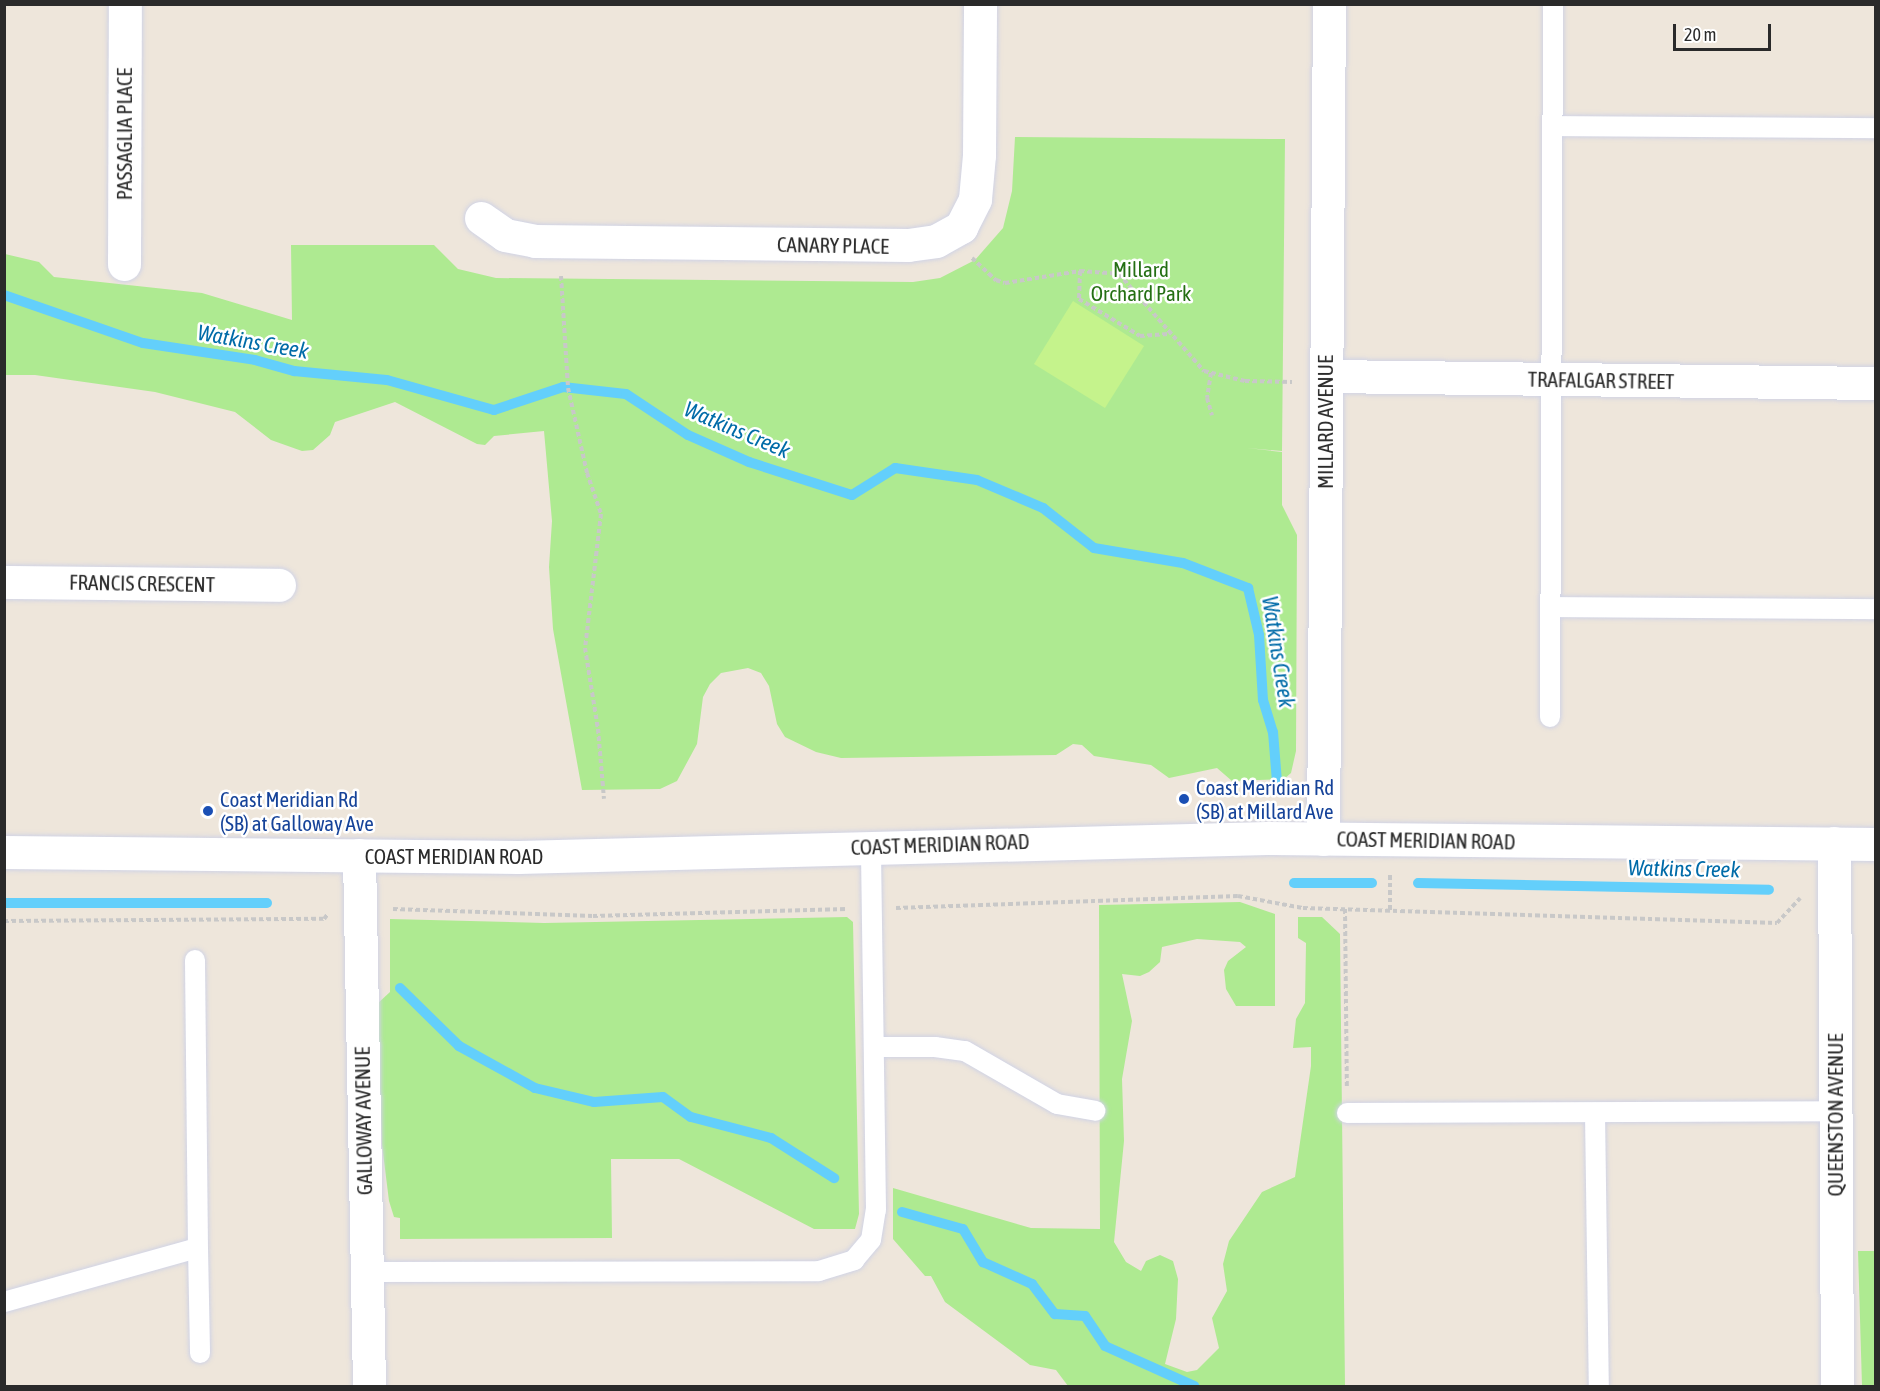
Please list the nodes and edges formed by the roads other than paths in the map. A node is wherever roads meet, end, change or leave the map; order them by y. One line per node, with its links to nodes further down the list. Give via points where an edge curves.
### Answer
1 (125, 4): 8 (street, PASSAGLIA PLACE)
2 (980, 4): 7 (street, CANARY PLACE, via 975,199 961,226 936,241 908,245 535,242 505,235)
3 (1329, 4): 9 (street, MILLARD AVENUE)
4 (1553, 4): 5 (lane)
5 (1552, 126): 6 (lane); 10 (lane)
6 (1875, 128)
7 (481, 218)
8 (124, 264)
9 (1326, 376): 10 (street, TRAFALGAR STREET); 17 (street, MILLARD AVENUE)
10 (1550, 379): 11 (street, TRAFALGAR STREET); 14 (lane)
11 (1875, 383)
12 (4, 582): 13 (street, FRANCIS CRESCENT)
13 (279, 585)
14 (1551, 608): 15 (lane); 16 (lane)
15 (1875, 609)
16 (1550, 717)
17 (1323, 839): 18 (street, COAST MERIDIAN ROAD); 20 (street, COAST MERIDIAN ROAD)
18 (1834, 843): 19 (street, COAST MERIDIAN ROAD); 26 (street, QUEENSTON AVENUE)
19 (1875, 844)
20 (871, 845): 22 (street, COAST MERIDIAN ROAD, via 649,855); 24 (lane)
21 (4, 852): 22 (street, COAST MERIDIAN ROAD)
22 (359, 855): 30 (street, GALLOWAY AVENUE)
23 (195, 960): 29 (lane)
24 (874, 1047): 25 (lane, via 935,1047 965,1052 1057,1104); 30 (lane, via 875,1228 863,1251 842,1266 819,1271)
25 (1095, 1111)
26 (1835, 1111): 28 (lane); 35 (street, QUEENSTON AVENUE)
27 (1347, 1113): 28 (lane)
28 (1595, 1113): 34 (lane)
29 (198, 1248): 31 (lane); 32 (lane)
30 (367, 1272): 33 (street, GALLOWAY AVENUE)
31 (4, 1302)
32 (200, 1353)
33 (369, 1386)
34 (1599, 1386)
35 (1837, 1386)

